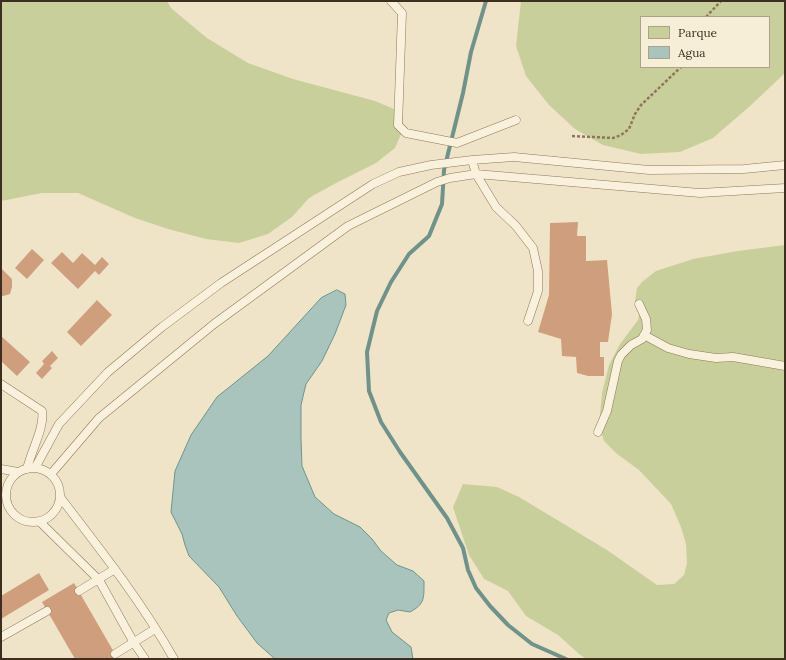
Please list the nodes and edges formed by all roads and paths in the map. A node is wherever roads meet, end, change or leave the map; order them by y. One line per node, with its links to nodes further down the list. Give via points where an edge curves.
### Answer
1 (391, 1): 5 (lane, via 402,13 398,125 406,133 457,143)
2 (722, 1): 3 (path)
3 (707, 16)
4 (680, 68): 6 (path, via 641,106 629,129 622,136)
5 (516, 120)
6 (572, 136)
7 (472, 160): 8 (lane, via 514,157 649,170 744,169); 9 (lane); 17 (lane, via 399,172 373,184 221,283 108,372 59,424)
8 (785, 165)
9 (476, 174): 10 (lane, via 700,193); 12 (lane, via 496,207 516,226 533,248 538,271 538,291); 20 (lane, via 437,182 348,226 214,324 99,418)
10 (785, 188)
11 (639, 304): 13 (lane, via 646,319 647,330)
12 (528, 321)
13 (644, 335): 14 (lane, via 668,348 689,354 716,358 733,357); 16 (lane, via 621,354 607,411)
14 (785, 366)
15 (1, 384): 17 (lane, via 42,411 42,423 29,457)
16 (598, 432)
17 (31, 468): 19 (lane); 20 (lane)
18 (1, 469): 19 (lane)
19 (18, 472): 23 (lane, via 12,478 6,493)
20 (51, 474): 21 (lane, via 56,481)
21 (60, 497): 24 (lane, via 53,513); 25 (lane)
22 (1, 507): 23 (lane)
23 (10, 509): 24 (lane, via 22,520)
24 (39, 521): 26 (lane)
25 (115, 569): 26 (lane); 29 (lane)
26 (99, 580): 27 (lane); 31 (lane)
27 (79, 592)
28 (47, 610): 30 (lane)
29 (156, 629): 31 (lane); 34 (lane)
30 (1, 638)
31 (134, 643): 32 (lane); 33 (lane)
32 (115, 654)
33 (145, 659)
34 (174, 659)

